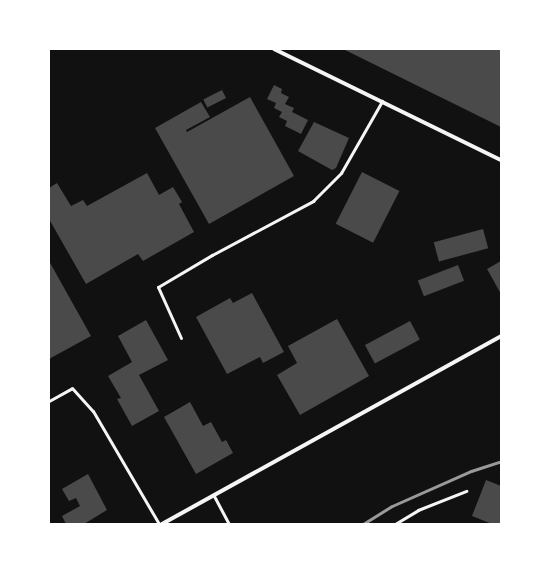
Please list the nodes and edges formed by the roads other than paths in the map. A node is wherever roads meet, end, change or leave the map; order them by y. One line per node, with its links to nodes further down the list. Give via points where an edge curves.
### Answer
1 (274, 49): 2 (street)
2 (382, 101): 3 (street); 5 (lane, via 341,174 313,202 158,287)
3 (501, 160)
4 (501, 336): 8 (street)
5 (181, 338)
6 (49, 400): 9 (lane, via 72,388 93,410)
7 (466, 490): 11 (lane, via 418,510)
8 (214, 496): 9 (street); 10 (lane)
9 (161, 524)
10 (229, 524)
11 (395, 524)

